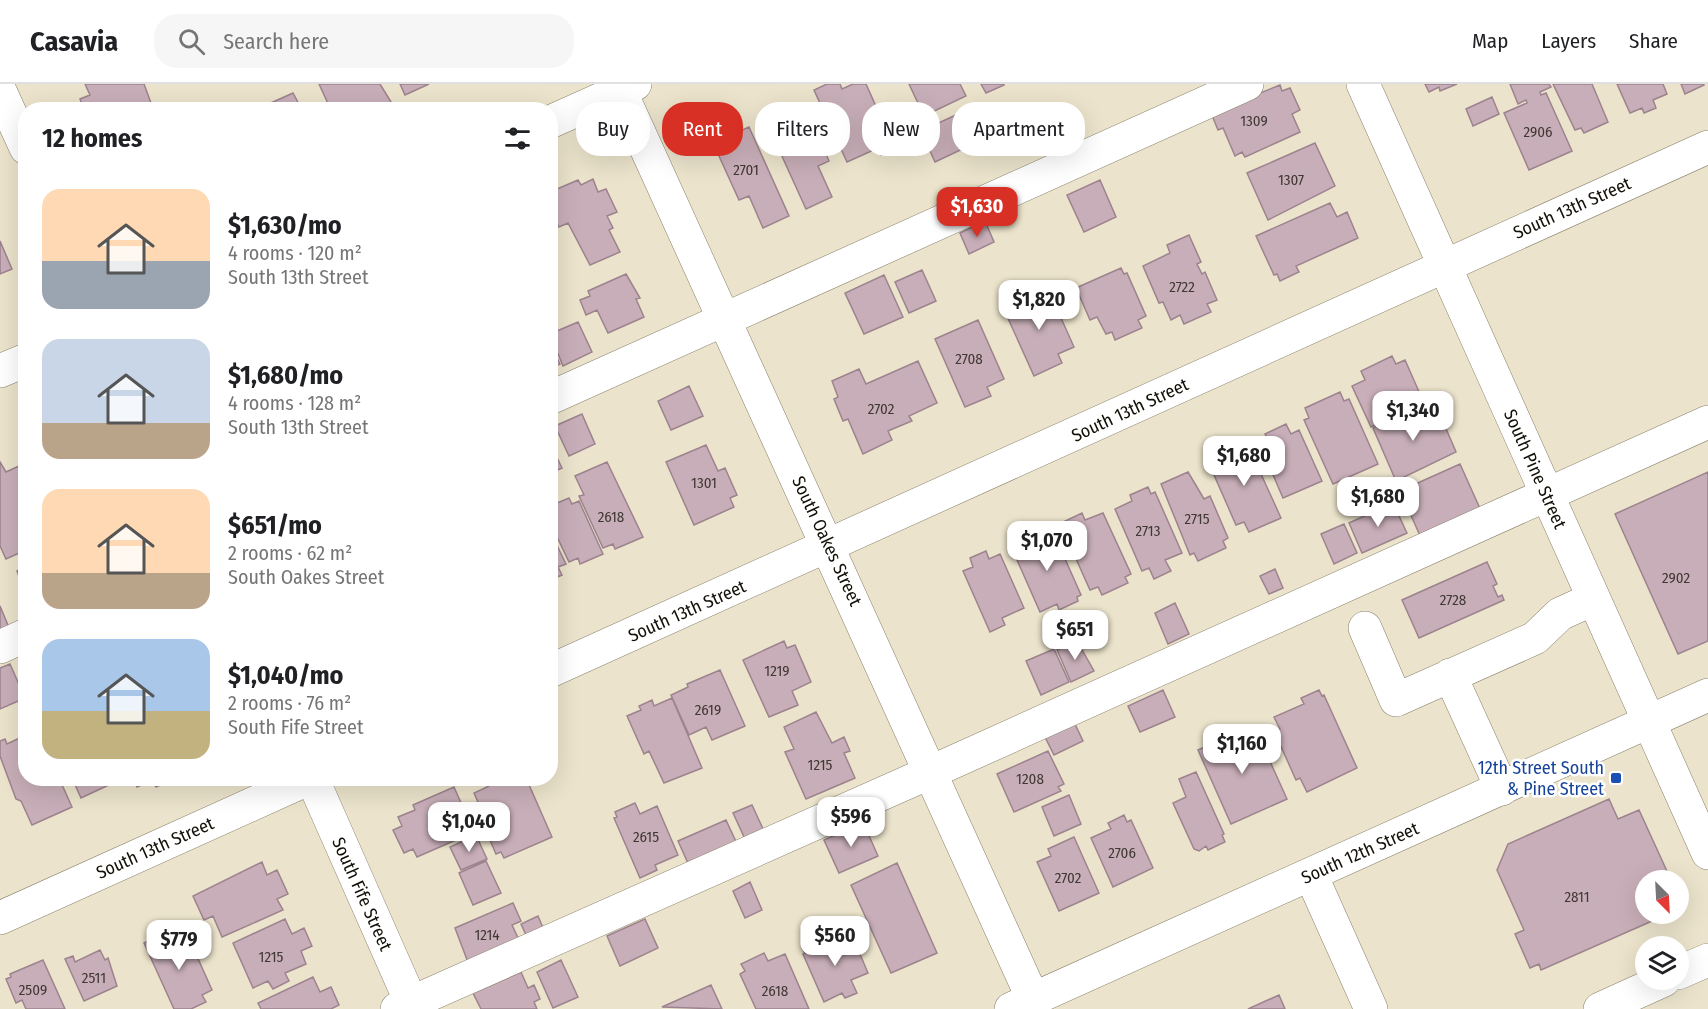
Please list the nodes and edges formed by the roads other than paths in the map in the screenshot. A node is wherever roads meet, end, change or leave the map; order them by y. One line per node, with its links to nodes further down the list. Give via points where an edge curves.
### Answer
1 (1247, 84): 9 (street)
2 (1363, 84): 8 (street, South Pine Street)
3 (624, 86): 5 (street); 9 (street, South Oakes Street)
4 (6, 91): 6 (street)
5 (558, 118)
6 (18, 125)
7 (1708, 147): 8 (street, South 13th Street)
8 (1444, 266): 14 (street, South Pine Street); 15 (street, South 13th Street)
9 (725, 320): 12 (street); 15 (street, South Oakes Street)
10 (18, 363): 11 (street)
11 (0, 371)
12 (558, 394)
13 (1708, 422): 14 (street)
14 (1546, 494): 16 (street, South Pine Street); 24 (street)
15 (830, 547): 20 (street, South 13th Street); 24 (street, South Oakes Street)
16 (1593, 599): 21 (street, via 1560,614 1535,638); 23 (street, South Pine Street)
17 (1365, 628): 21 (street, via 1396,700)
18 (18, 639): 19 (street)
19 (0, 647)
20 (558, 667)
21 (1450, 675): 27 (street)
22 (1708, 695): 23 (street, South 12th Street)
23 (1648, 722): 27 (street, South 12th Street); 28 (street, South Pine Street)
24 (931, 772): 34 (street, South Oakes Street); 35 (street)
25 (293, 786): 30 (street, South 13th Street)
26 (314, 786): 35 (street, South Fife Street)
27 (1502, 789): 29 (street, South 12th Street)
28 (1708, 853)
29 (1311, 875): 34 (street, South 12th Street); 36 (street)
30 (0, 918)
31 (1708, 960): 32 (street)
32 (1689, 968)
33 (1642, 990): 37 (street)
34 (1022, 1004)
35 (407, 1007)
36 (1371, 1009)
37 (1600, 1009)

